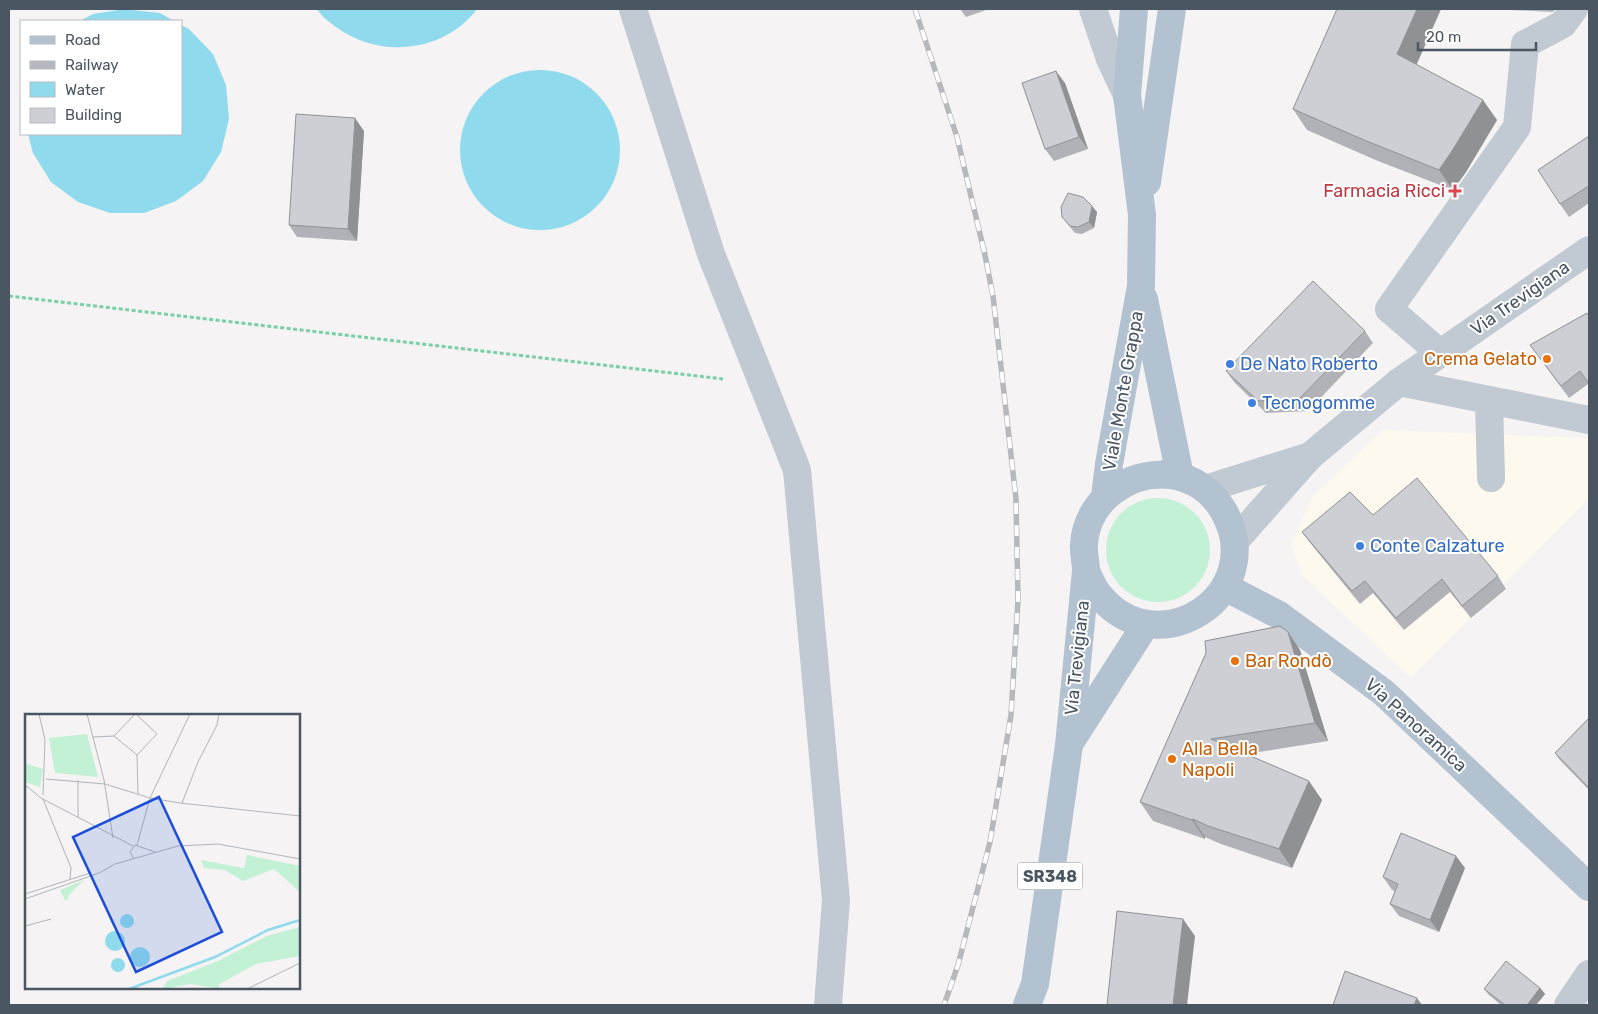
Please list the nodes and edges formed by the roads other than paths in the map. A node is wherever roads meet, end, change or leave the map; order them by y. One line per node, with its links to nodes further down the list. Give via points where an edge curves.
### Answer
1 (633, 9): 26 (street, via 711,254 797,470 836,900)
2 (1093, 9): 6 (street, via 1110,59)
3 (1134, 9): 6 (main road, Viale Monte Grappa)
4 (1172, 9): 7 (main road, Viale Monte Grappa)
5 (1574, 9): 10 (street, via 1563,24 1525,44 1517,126 1388,309)
6 (1127, 95): 7 (main road, Viale Monte Grappa)
7 (1142, 215): 9 (main road, Viale Monte Grappa)
8 (1589, 250): 10 (street, Via Trevigiana)
9 (1142, 286): 15 (main road, Viale Monte Grappa); 18 (main road, Viale Monte Grappa)
10 (1440, 353): 11 (street, Via Trevigiana)
11 (1399, 382): 12 (street); 14 (street, Via Trevigiana)
12 (1489, 400): 13 (street); 16 (street)
13 (1589, 420)
14 (1310, 456): 17 (street, Via Trevigiana); 19 (street, Via Trevigiana)
15 (1180, 476): 17 (main road, Via Trevigiana); 18 (main road, Via Trevigiana, via 1140,476 1121,484)
16 (1491, 478)
17 (1205, 489): 19 (main road, Via Trevigiana, via 1230,521)
18 (1105, 497): 20 (main road, Via Trevigiana, via 1090,519 1084,544)
19 (1235, 541): 21 (main road, Via Trevigiana, via 1233,564)
20 (1086, 570): 22 (main road, Via Trevigiana, via 1095,590 1109,606 1126,618); 23 (main road, Via Trevigiana / SR348)
21 (1225, 586): 22 (main road, Via Trevigiana, via 1211,605 1192,618 1169,625); 24 (main road, Via Panoramica, via 1279,615 1384,693)
22 (1146, 624): 23 (main road, Via Trevigiana / SR348)
23 (1068, 745): 27 (main road, Via Trevigiana / SR348, via 1035,984)
24 (1589, 887)
25 (1589, 974): 28 (street)
26 (828, 1005)
27 (1027, 1005)
28 (1568, 1005)

